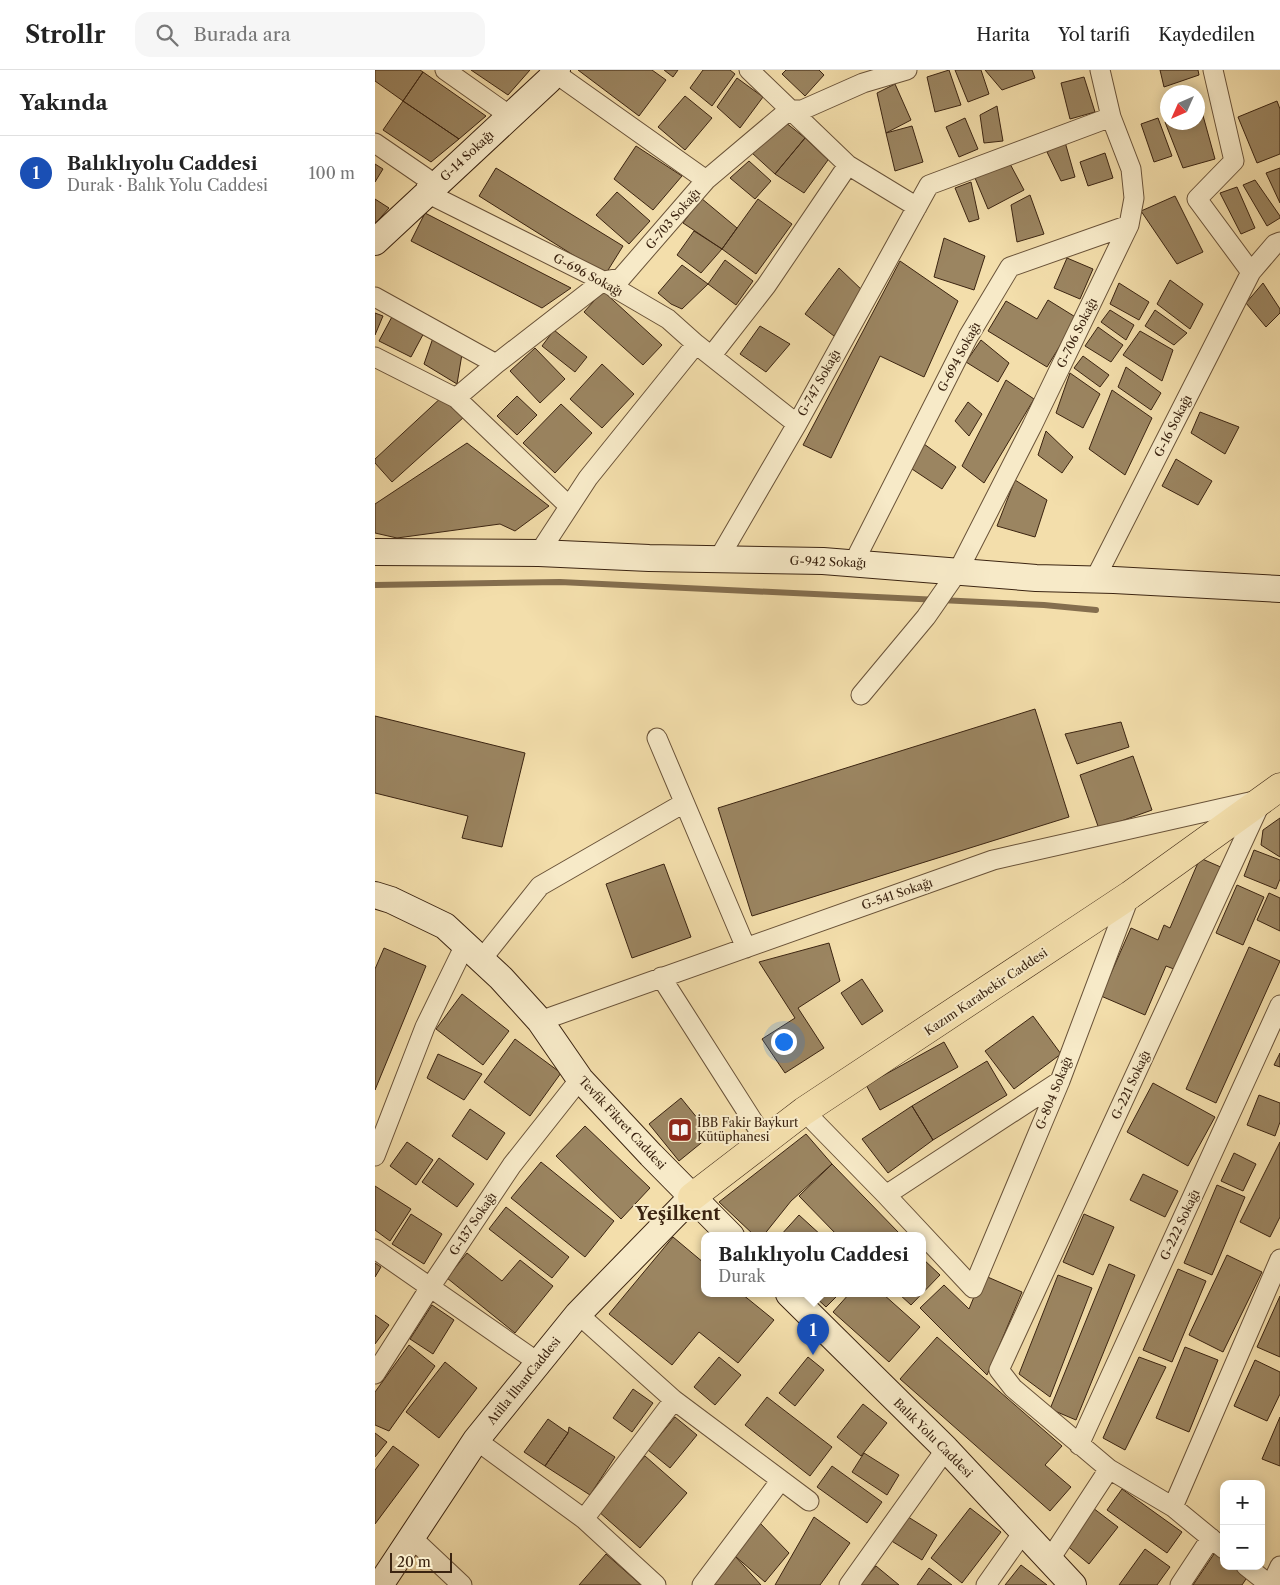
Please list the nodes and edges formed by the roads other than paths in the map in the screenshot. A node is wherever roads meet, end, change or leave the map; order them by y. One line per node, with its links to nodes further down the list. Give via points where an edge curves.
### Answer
1 (445, 70): 9 (street)
2 (749, 70): 8 (street)
3 (907, 70): 7 (street, G-703 Sokağı)
4 (1100, 70): 10 (street, G-706 Sokağı)
5 (1213, 70): 19 (street, via 1233,161 1197,199)
6 (556, 72): 9 (main road, G-14 Sokağı); 13 (street)
7 (861, 76): 8 (street, G-703 Sokağı, via 803,110)
8 (789, 110): 12 (street); 13 (street, G-703 Sokağı)
9 (510, 116): 14 (main road, G-14 Sokağı)
10 (1111, 118): 15 (street, G-747 Sokağı, via 929,185); 16 (street, G-706 Sokağı, via 1131,169 1134,198)
11 (375, 143): 14 (street, via 427,178)
12 (848, 165): 15 (street); 23 (street, via 765,286)
13 (706, 180): 20 (street, G-703 Sokağı, via 621,278)
14 (427, 193): 17 (main road, G-14 Sokağı); 20 (street, G-696 Sokağı)
15 (917, 207): 27 (street, G-747 Sokağı)
16 (1129, 225): 32 (street, G-694 Sokağı, via 1010,267 968,337); 33 (street, G-706 Sokağı, via 1032,426)
17 (375, 242)
18 (1280, 242): 19 (street, G-16 Sokağı)
19 (1251, 272): 34 (street, G-16 Sokağı)
20 (603, 281): 22 (street, G-696 Sokağı, via 668,319); 25 (street, G-703 Sokağı)
21 (375, 297): 25 (street)
22 (696, 344): 23 (street, G-696 Sokağı); 28 (street)
23 (712, 356): 27 (street, G-696 Sokağı)
24 (375, 357): 26 (street)
25 (496, 364): 26 (street, G-703 Sokağı)
26 (456, 398): 28 (street)
27 (797, 424): 31 (street, G-747 Sokağı)
28 (569, 506): 30 (street)
29 (375, 552): 30 (main road, G-942 Sokağı)
30 (539, 553): 31 (main road, G-942 Sokağı)
31 (719, 558): 32 (main road, G-942 Sokağı)
32 (854, 562): 33 (main road, G-942 Sokağı)
33 (953, 577): 34 (main road, G-942 Sokağı); 36 (street, G-706 Sokağı, via 926,617)
34 (1095, 579): 35 (main road, G-942 Sokağı)
35 (1280, 589)
36 (861, 696)
37 (657, 738): 39 (street)
38 (1273, 796): 41 (main road, Kazım Karabekir Caddesi); 42 (street, G-541 Sokağı, via 993,860); 66 (street, G-221 Sokağı, via 999,1370 1013,1388)
39 (684, 803): 42 (street); 43 (street, via 540,886)
40 (375, 895): 43 (main road, Tevfik Fikret Caddesi, via 445,926)
41 (1130, 895): 48 (street, G-804 Sokağı); 49 (main road, Kazım Karabekir Caddesi)
42 (746, 948): 44 (street, G-541 Sokağı)
43 (473, 952): 46 (main road, Tevfik Fikret Caddesi); 51 (street, via 425,1027)
44 (661, 977): 46 (street, G-541 Sokağı); 50 (street)
45 (1280, 1005): 66 (street, G-222 Sokağı)
46 (540, 1022): 47 (main road, Tevfik Fikret Caddesi)
47 (580, 1079): 53 (main road, Tevfik Fikret Caddesi); 59 (street, G-137 Sokağı, via 513,1165)
48 (1060, 1081): 52 (street); 56 (street, G-804 Sokağı, via 973,1288)
49 (804, 1111): 50 (main road, Kazım Karabekir Caddesi); 52 (street)
50 (765, 1140): 53 (main road, Kazım Karabekir Caddesi)
51 (375, 1156)
52 (886, 1195): 55 (street, G-804 Sokağı)
53 (692, 1197): 54 (main road); 61 (main road, Atilla İlhanCaddesi)
54 (727, 1232)
55 (921, 1232)
56 (926, 1238)
57 (375, 1249): 59 (street)
58 (1280, 1259): 71 (street)
59 (429, 1288): 62 (street); 63 (street, G-137 Sokağı)
60 (792, 1297): 67 (main road, Balık Yolu Caddesi)
61 (578, 1314): 62 (main road, Atilla İlhanCaddesi); 64 (street)
62 (539, 1363): 65 (main road, Atilla İlhanCaddesi)
63 (375, 1374)
64 (675, 1400): 69 (street); 72 (street)
65 (476, 1440): 72 (street); 74 (main road, Atilla İlhanCaddesi)
66 (1079, 1445): 68 (street)
67 (946, 1449): 73 (main road, Balık Yolu Caddesi); 83 (street)
68 (1109, 1469): 71 (street); 76 (street)
69 (781, 1480): 70 (street); 82 (street)
70 (809, 1501)
71 (1173, 1507): 75 (street)
72 (584, 1519): 81 (street)
73 (1024, 1531): 76 (main road, Balık Yolu Caddesi); 84 (street)
74 (412, 1538): 79 (main road, Atilla İlhanCaddesi); 80 (street)
75 (1217, 1544): 86 (street)
76 (1050, 1559): 85 (main road, Balık Yolu Caddesi)
77 (1280, 1566): 87 (street)
78 (1251, 1570): 87 (street)
79 (380, 1585)
80 (462, 1585)
81 (656, 1585)
82 (702, 1585)
83 (849, 1585)
84 (986, 1585)
85 (1073, 1585)
86 (1180, 1585)
87 (1270, 1585)

